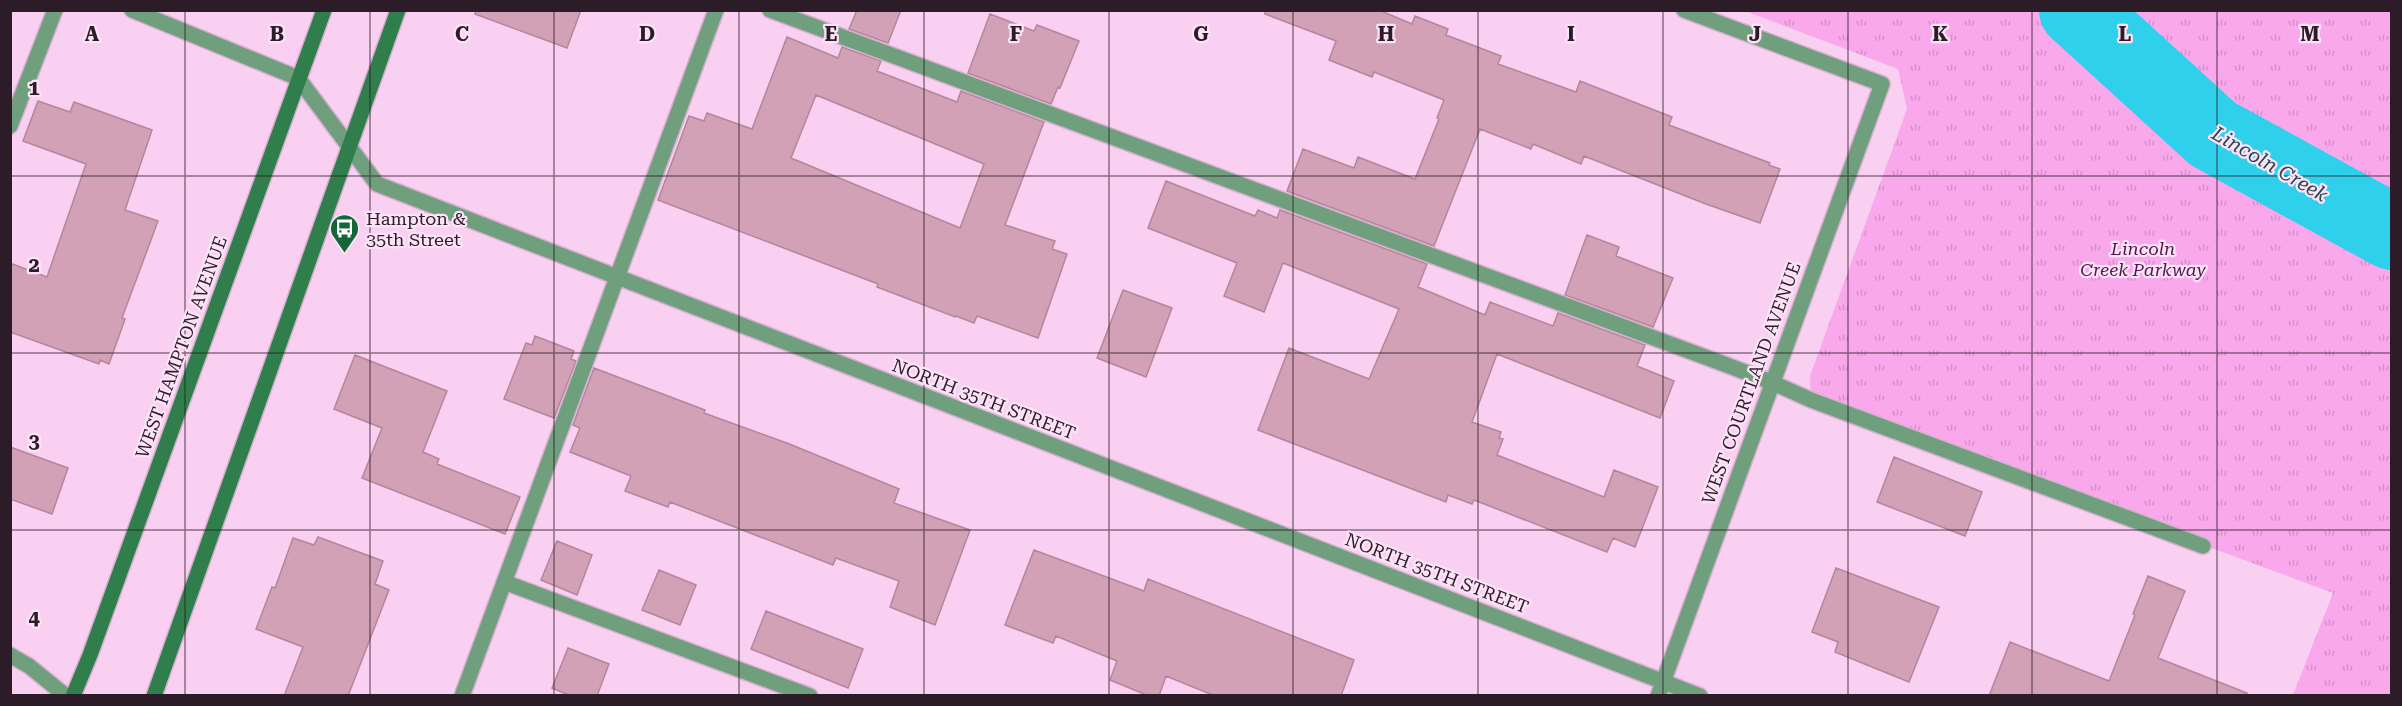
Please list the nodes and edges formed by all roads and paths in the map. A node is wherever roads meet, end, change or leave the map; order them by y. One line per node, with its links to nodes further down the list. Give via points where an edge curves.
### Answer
1 (55, 10): 9 (street)
2 (132, 10): 8 (street)
3 (324, 10): 8 (main road, WEST HAMPTON AVENUE)
4 (398, 10): 10 (main road)
5 (716, 10): 11 (street)
6 (770, 10): 12 (street)
7 (1684, 10): 12 (street, WEST COURTLAND AVENUE, via 1882,84)
8 (298, 78): 10 (street, NORTH 35TH STREET); 18 (main road, WEST HAMPTON AVENUE)
9 (10, 126)
10 (349, 147): 11 (street, NORTH 35TH STREET, via 377,184); 19 (main road)
11 (616, 278): 14 (street); 16 (street, NORTH 35TH STREET)
12 (1771, 382): 13 (street); 16 (street, WEST COURTLAND AVENUE)
13 (2203, 546)
14 (504, 582): 20 (street); 21 (street)
15 (10, 655): 17 (street)
16 (1660, 688): 22 (street, NORTH 35TH STREET)
17 (66, 696)
18 (72, 696)
19 (154, 696)
20 (462, 696)
21 (810, 696)
22 (1700, 696)

